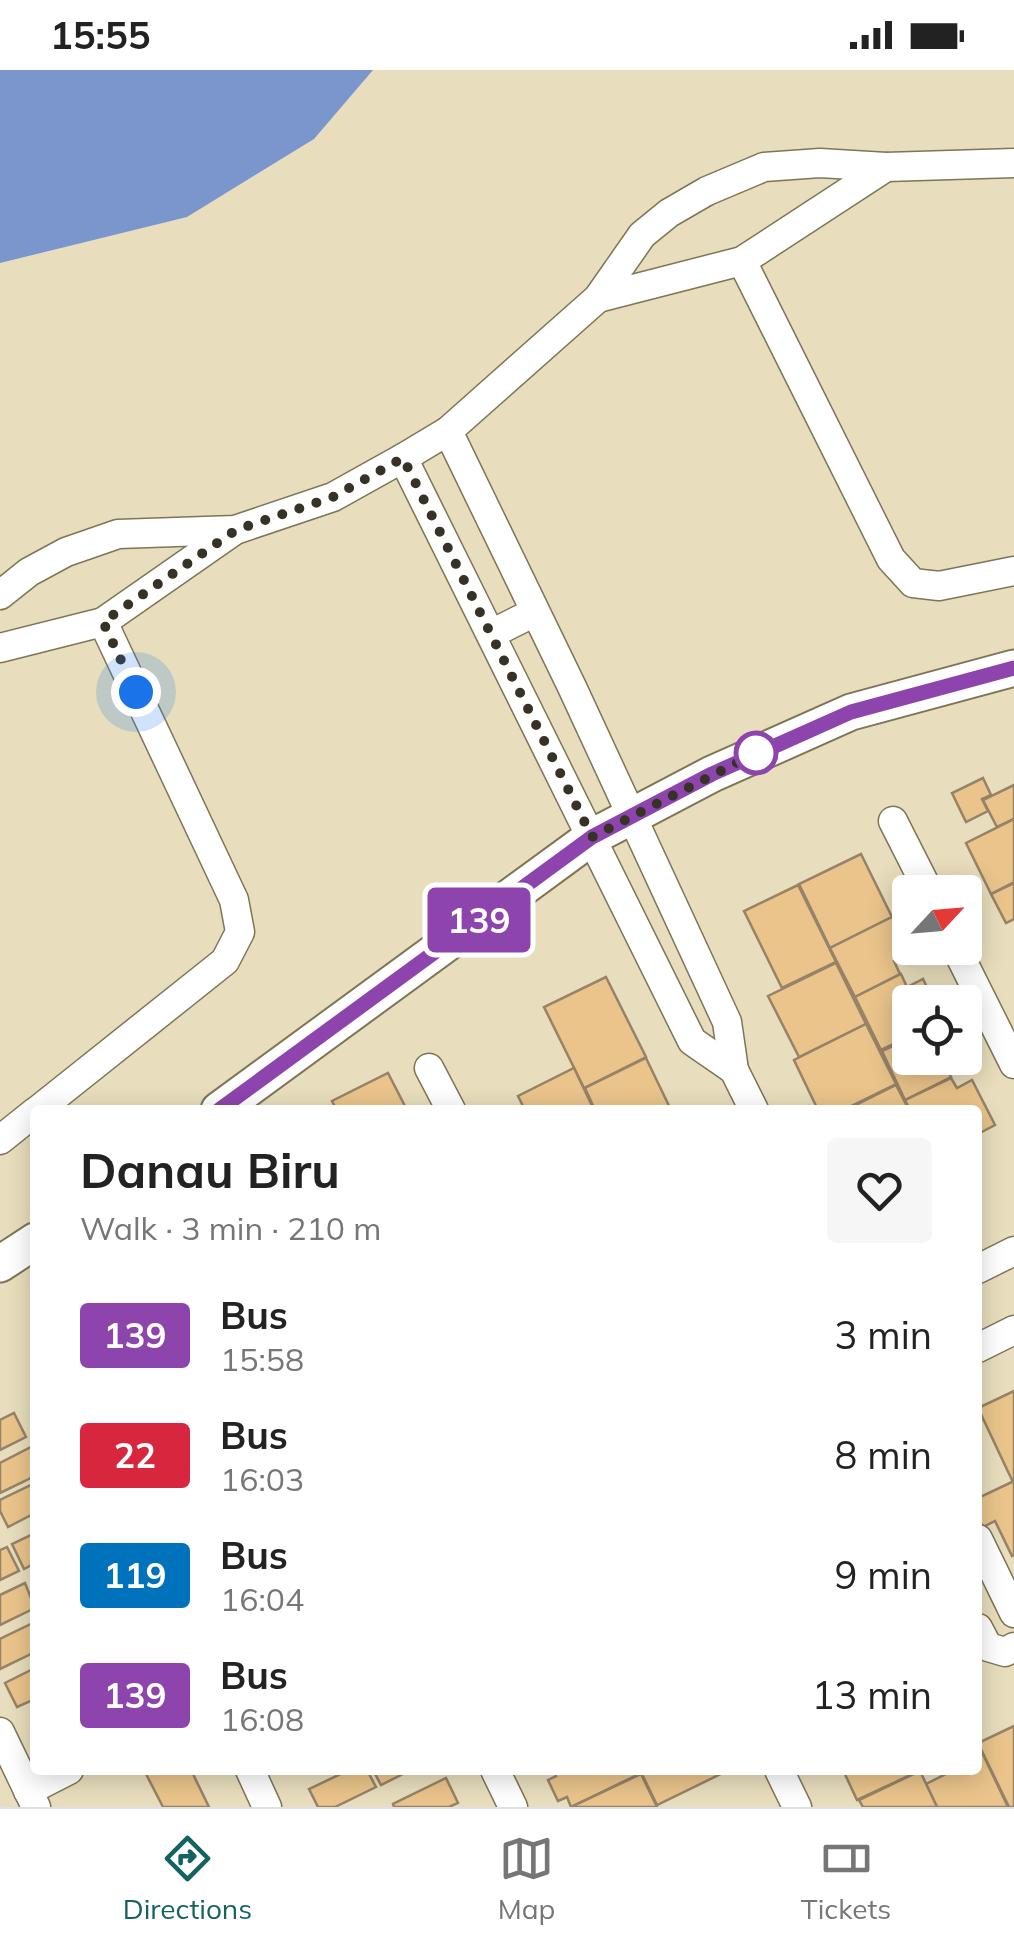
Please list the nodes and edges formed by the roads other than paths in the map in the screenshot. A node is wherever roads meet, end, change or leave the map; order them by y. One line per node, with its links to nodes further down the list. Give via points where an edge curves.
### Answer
1 (1014, 163): 2 (street)
2 (886, 167): 3 (street); 4 (street, via 820,162 764,168 707,191 642,235)
3 (742, 261): 4 (street); 8 (street, via 891,559 912,583 939,586)
4 (598, 298): 5 (street)
5 (448, 432): 6 (street); 10 (street)
6 (403, 458): 7 (street, via 333,497); 12 (street)
7 (236, 530): 9 (street, via 118,534 66,552); 11 (street)
8 (1014, 571)
9 (0, 595)
10 (535, 612): 12 (street); 15 (street)
11 (103, 622): 13 (street); 23 (street, via 234,900 240,932 225,961)
12 (490, 634): 17 (street)
13 (0, 648)
14 (1014, 668): 15 (street, via 851,712)
15 (632, 816): 17 (street); 22 (street, via 727,1022)
16 (893, 821): 18 (street)
17 (592, 837): 22 (street, via 692,1041); 24 (street)
18 (920, 875)
19 (964, 965): 20 (street)
20 (1014, 1064)
21 (429, 1068): 25 (street)
22 (734, 1070): 26 (street)
23 (44, 1105)
24 (226, 1105)
25 (448, 1105)
26 (752, 1105)
27 (30, 1116): 28 (street)
28 (0, 1140)
29 (30, 1244): 31 (street)
30 (1014, 1251): 32 (street)
31 (0, 1264)
32 (982, 1267)
33 (1014, 1330): 34 (street)
34 (982, 1346)
35 (982, 1546): 36 (street)
36 (1014, 1613)
37 (982, 1636): 38 (street, via 988,1648)
38 (1014, 1647)
39 (0, 1732): 44 (street)
40 (63, 1775): 44 (street)
41 (252, 1775): 45 (street)
42 (497, 1775): 46 (street)
43 (782, 1775): 47 (street)
44 (32, 1799)
45 (268, 1807)
46 (513, 1807)
47 (797, 1807)

